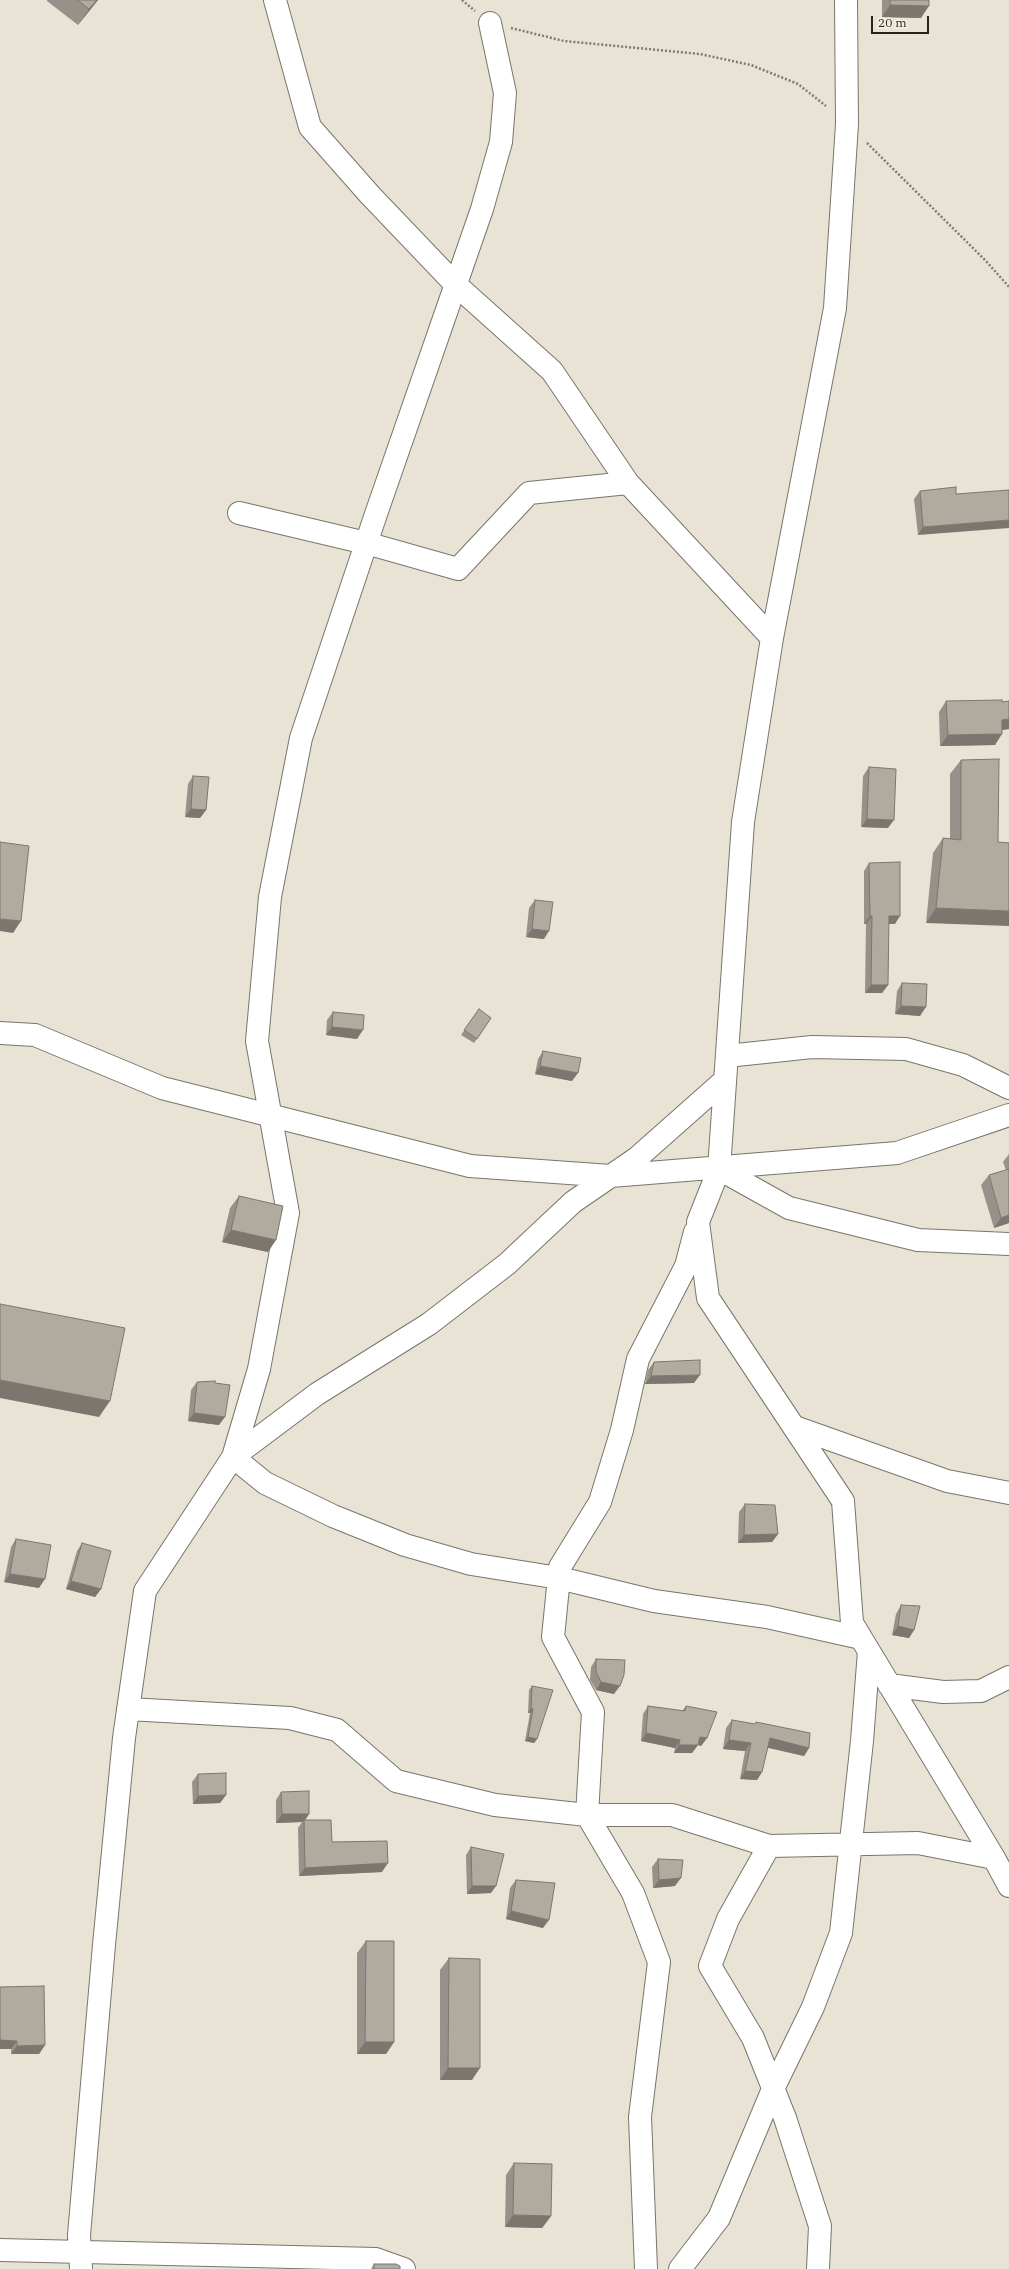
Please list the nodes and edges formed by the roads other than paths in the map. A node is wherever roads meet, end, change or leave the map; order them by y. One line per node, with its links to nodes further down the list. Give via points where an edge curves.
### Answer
1 (275, 0): 4 (street, via 310,127 370,195)
2 (846, 0): 8 (street, via 847,124 834,308)
3 (490, 23): 4 (street, via 505,93 501,142 482,209)
4 (455, 284): 5 (street, via 552,371); 7 (street)
5 (628, 483): 7 (street, via 529,493 458,569); 8 (street)
6 (239, 513): 7 (street)
7 (366, 543): 14 (street, via 301,738 270,897 257,1041)
8 (772, 638): 10 (street, via 743,822)
9 (0, 1033): 14 (street, via 35,1035 162,1088)
10 (726, 1056): 11 (street); 12 (street, via 812,1047 906,1049 963,1065)
11 (725, 1080): 15 (street); 16 (street, via 637,1158)
12 (1009, 1088)
13 (1009, 1115): 15 (street, via 897,1153)
14 (270, 1116): 16 (street, via 470,1166); 20 (street, via 288,1213 259,1369)
15 (719, 1169): 16 (street); 17 (street); 18 (street, via 789,1208 918,1240)
16 (611, 1176): 20 (street, via 573,1202 507,1264 429,1324 317,1394)
17 (698, 1222): 19 (street, via 708,1298); 22 (street, via 686,1266 638,1359 622,1430 600,1502 560,1568)
18 (1009, 1244)
19 (795, 1427): 21 (street, via 947,1481); 23 (street, via 843,1501 852,1623)
20 (233, 1456): 22 (street, via 265,1483 333,1516 405,1545 471,1564); 26 (street, via 145,1591)
21 (1009, 1493)
22 (559, 1578): 23 (street, via 654,1601 767,1617); 27 (street, via 553,1637 593,1712)
23 (865, 1644): 25 (street); 28 (street, via 862,1741)
24 (1009, 1676): 25 (street, via 981,1691 943,1692)
25 (889, 1685): 30 (street)
26 (128, 1708): 27 (street, via 290,1718 337,1730 396,1781 495,1805); 33 (street, via 79,2227)
27 (587, 1815): 29 (street, via 672,1814); 35 (street, via 633,1893 659,1962 640,2117)
28 (850, 1843): 29 (street); 30 (street, via 918,1843); 31 (street, via 841,1933 814,2006)
29 (769, 1846): 31 (street, via 728,1919 710,1966 753,2038)
30 (1004, 1874)
31 (773, 2088): 36 (street, via 719,2218); 37 (street, via 820,2226)
32 (0, 2250): 33 (street)
33 (81, 2260): 34 (street, via 376,2259)
34 (404, 2269)
35 (646, 2269)
36 (680, 2269)
37 (818, 2269)

